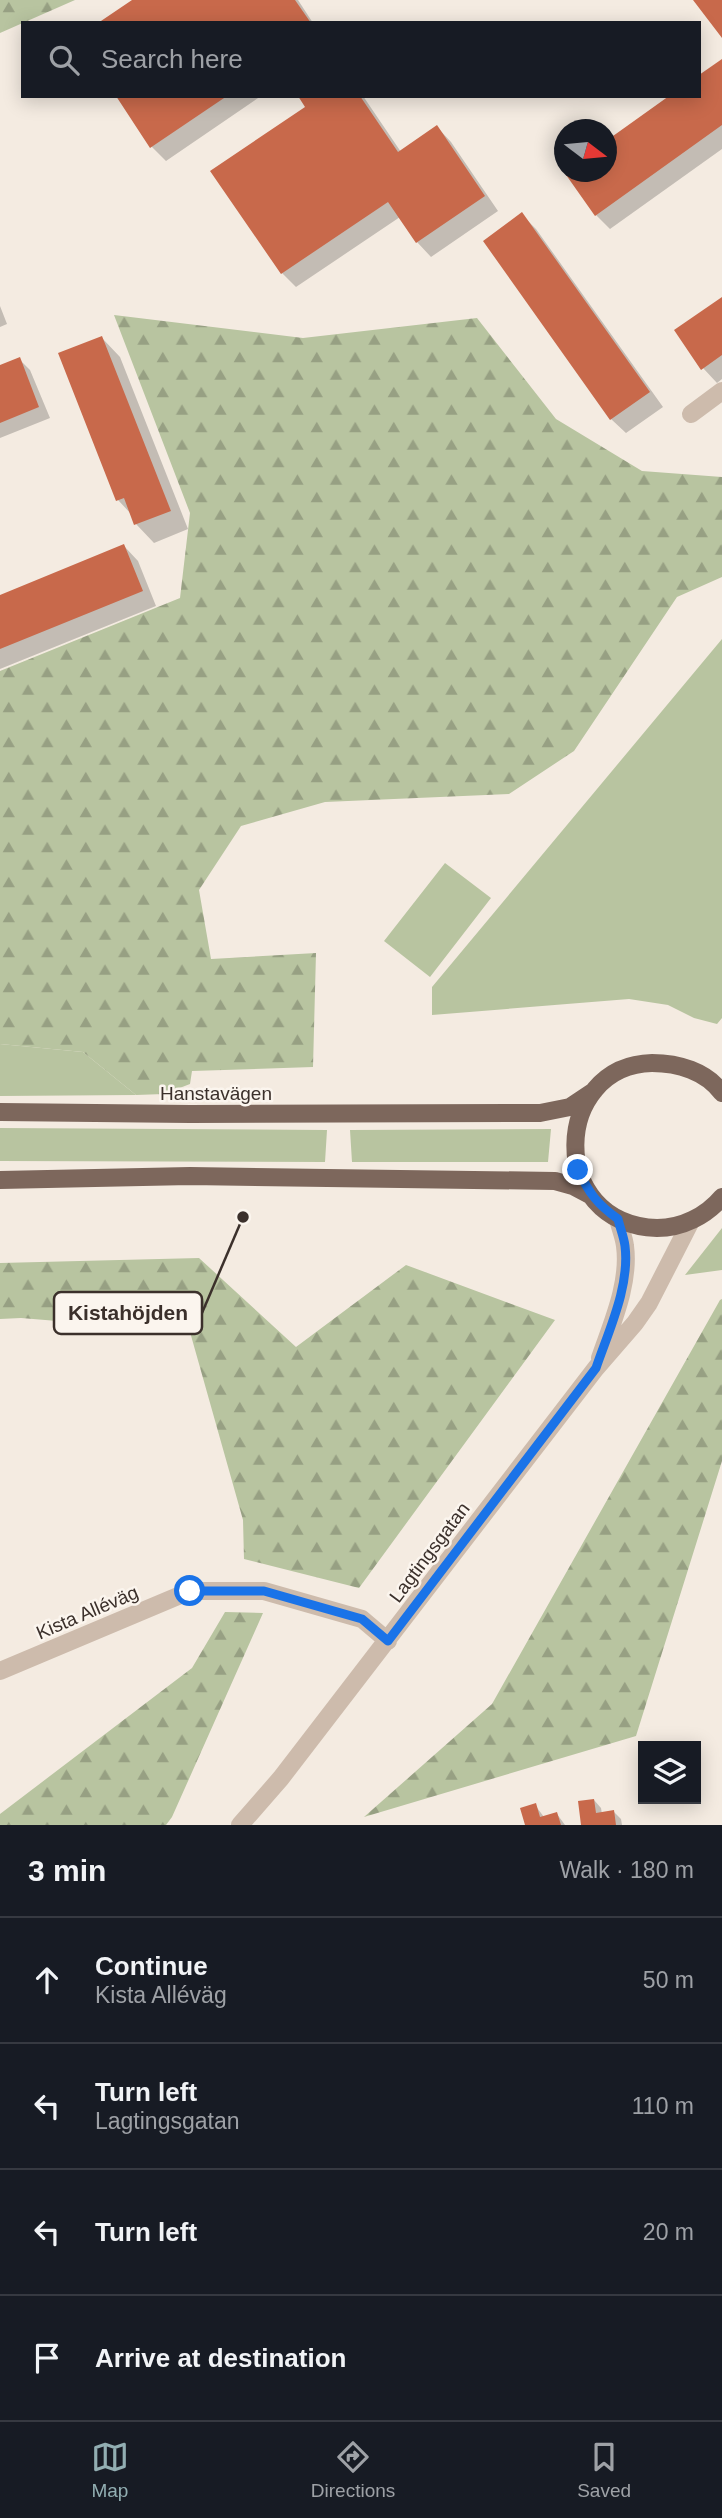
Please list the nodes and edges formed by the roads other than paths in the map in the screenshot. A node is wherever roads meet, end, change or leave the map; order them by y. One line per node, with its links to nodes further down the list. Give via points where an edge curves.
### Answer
1 (722, 391): 2 (street)
2 (691, 414)
3 (594, 1091): 4 (main road, Hanstavägen, via 615,1073 642,1063 670,1063 696,1072); 5 (main road, Hanstavägen, via 570,1107 540,1113); 7 (main road, via 580,1115 574,1143 578,1170)
4 (722, 1093)
5 (0, 1112)
6 (0, 1180): 7 (main road, via 555,1181)
7 (590, 1195): 9 (main road)
8 (722, 1197): 10 (main road)
9 (618, 1219): 10 (main road, via 642,1227 667,1228); 11 (street, Lagtingsgatan, via 625,1273)
10 (691, 1221): 11 (street, Lagtingsgatan, via 649,1303)
11 (596, 1368): 12 (street, Lagtingsgatan)
12 (388, 1641): 13 (street, Kista Alléväg, via 362,1619 264,1591 190,1591); 14 (street, Lagtingsgatan)
13 (0, 1671)
14 (240, 1825)

